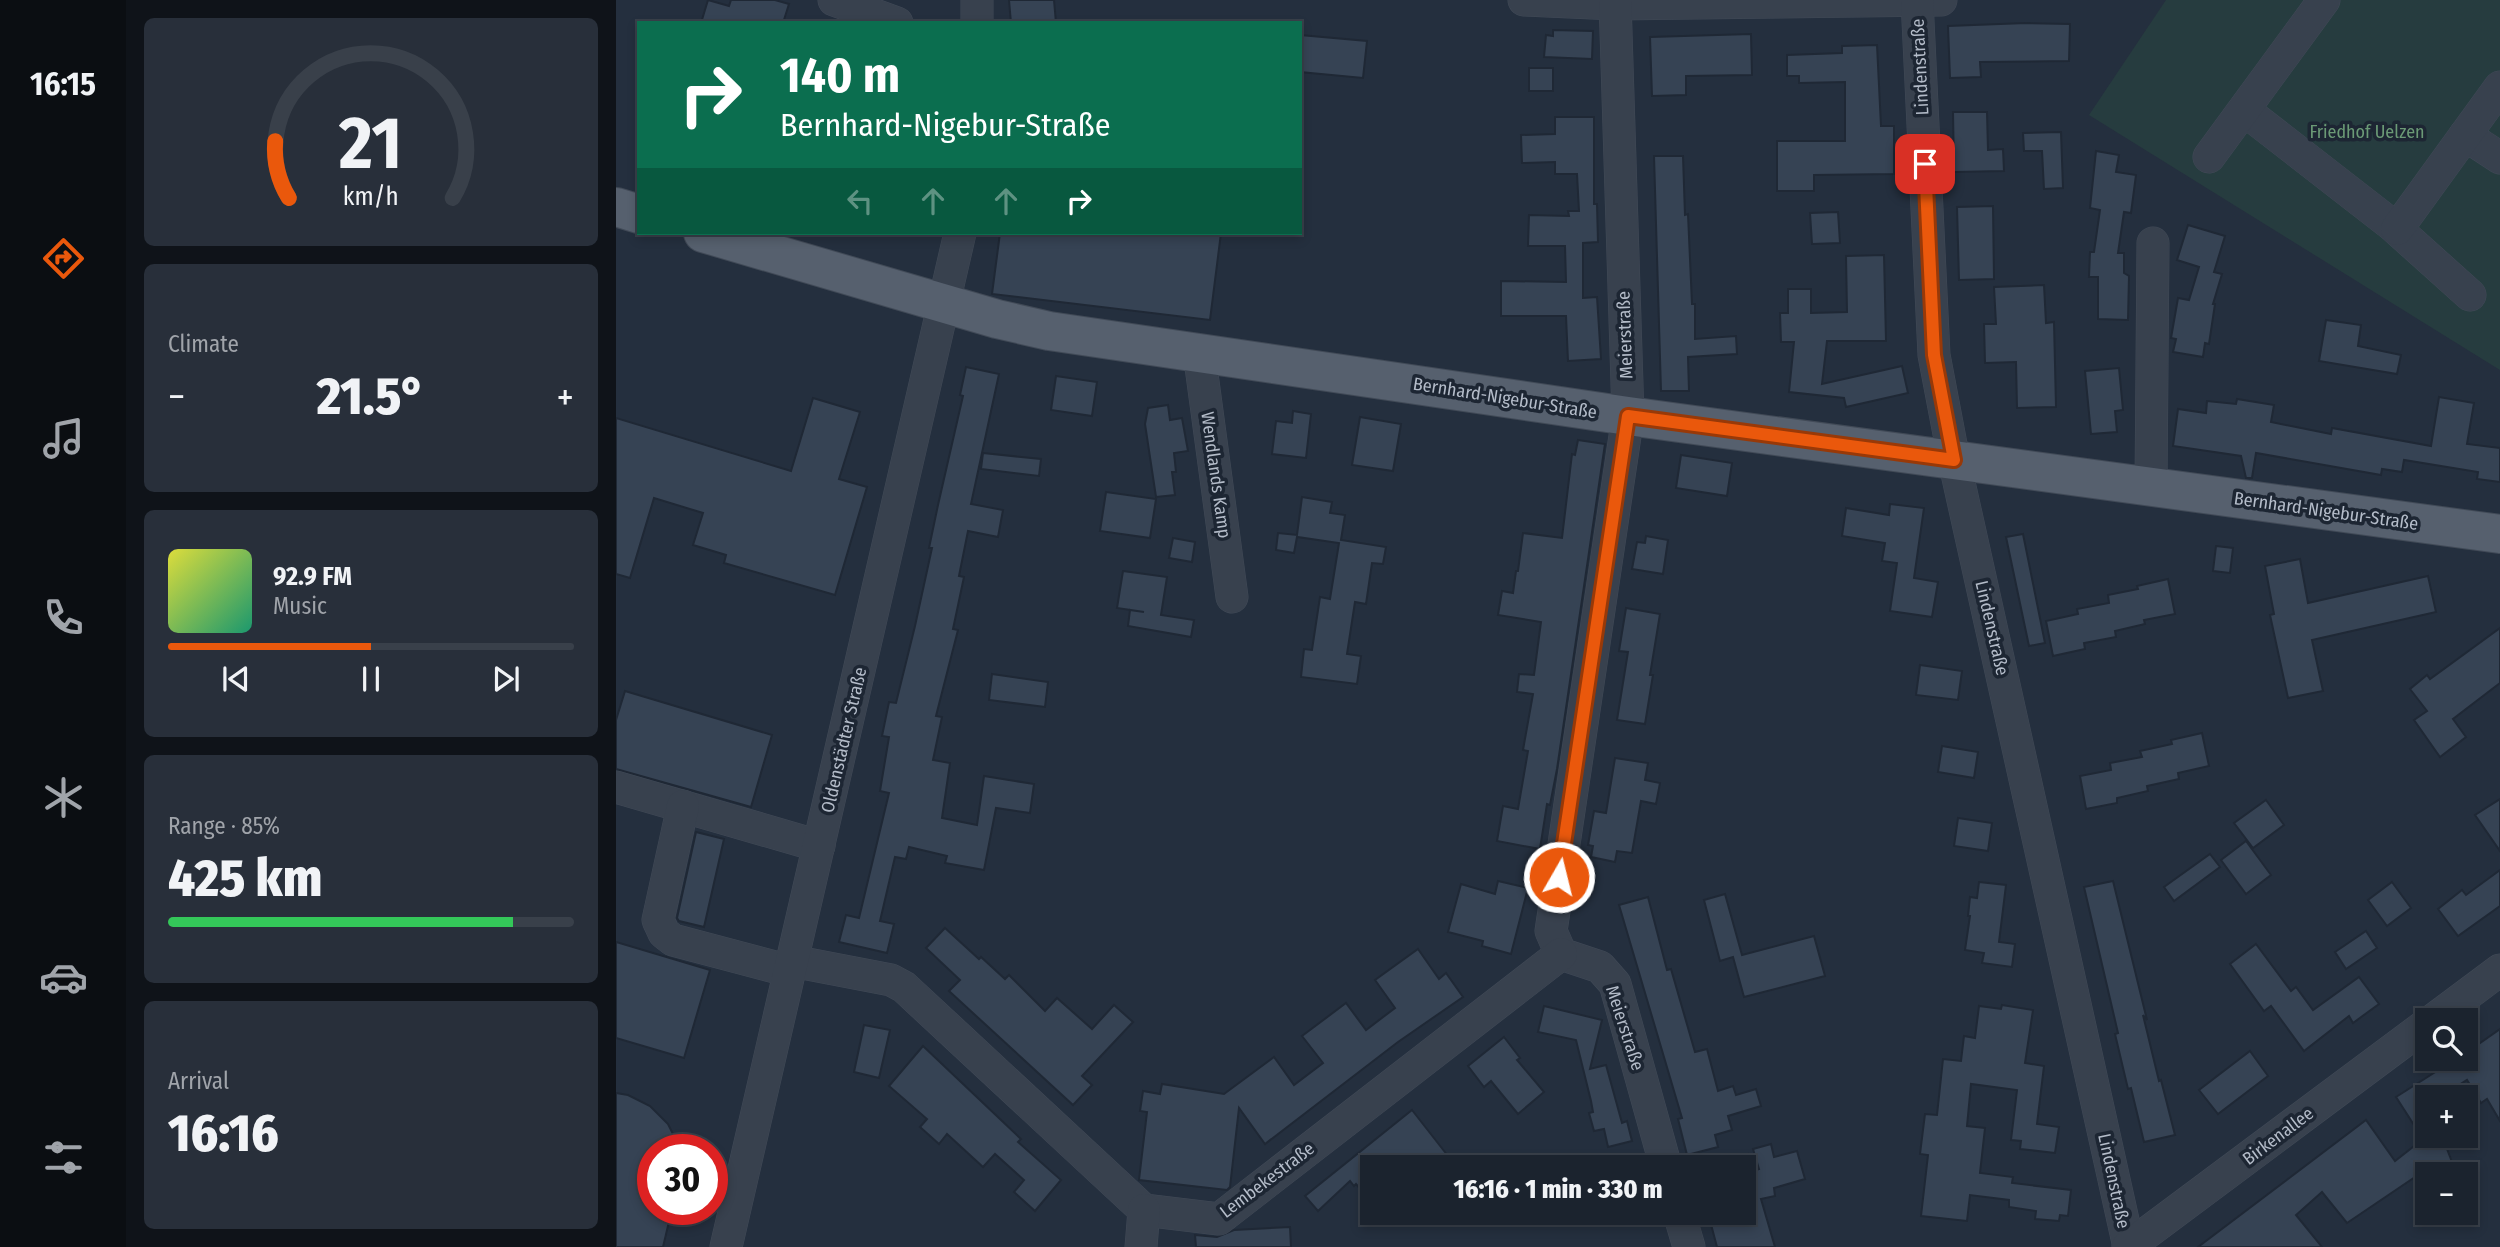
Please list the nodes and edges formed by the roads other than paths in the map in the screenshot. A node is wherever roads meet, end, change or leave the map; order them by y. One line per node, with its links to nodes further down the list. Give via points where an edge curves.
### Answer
1 (834, 0): 8 (street)
2 (977, 0): 9 (street)
3 (1524, 0): 7 (street)
4 (1917, 0): 5 (street); 7 (street); 25 (street, Lindenstraße, via 1934,355)
5 (1941, 0)
6 (2324, 0): 11 (street)
7 (1615, 2): 24 (street, Meierstraße)
8 (892, 21)
9 (977, 21)
10 (2500, 87): 12 (street)
11 (2244, 110): 13 (street); 17 (street)
12 (2465, 135): 14 (street); 17 (street)
13 (2209, 157)
14 (2500, 158)
15 (616, 207): 16 (main road)
16 (637, 213)
17 (2396, 229): 21 (street)
18 (710, 235): 22 (main road, Bernhard-Nigebur-Straße)
19 (960, 235): 22 (street, Oldenstädter Straße)
20 (2152, 243): 26 (street)
21 (2470, 295)
22 (945, 304): 23 (main road, Bernhard-Nigebur-Straße, via 1049,331); 31 (street, Oldenstädter Straße)
23 (1199, 352): 24 (main road, Bernhard-Nigebur-Straße); 28 (street, Wendlands Kamp)
24 (1628, 416): 25 (main road, Bernhard-Nigebur-Straße); 32 (street, Meierstraße, via 1551,931)
25 (1954, 460): 26 (main road, Bernhard-Nigebur-Straße); 44 (street, Lindenstraße)
26 (2151, 487): 27 (main road, Bernhard-Nigebur-Straße)
27 (2500, 534)
28 (1233, 597)
29 (616, 787): 30 (street)
30 (683, 806): 31 (street); 33 (street, via 657,920 664,933 673,940)
31 (819, 846): 33 (street, Oldenstädter Straße)
32 (1561, 954): 37 (street, Meierstraße, via 1600,967 1615,984); 40 (street, Lembekestraße)
33 (791, 966): 38 (street, via 891,980 904,987); 41 (street, Oldenstädter Straße)
34 (2500, 970): 35 (street)
35 (2449, 1008)
36 (2415, 1033): 44 (street, Birkenallee)
37 (1664, 1155)
38 (1144, 1210): 40 (street, Lembekestraße); 42 (street)
39 (1683, 1225): 43 (street)
40 (1219, 1233)
41 (726, 1247)
42 (1141, 1247)
43 (1689, 1247)
44 (2129, 1247)

